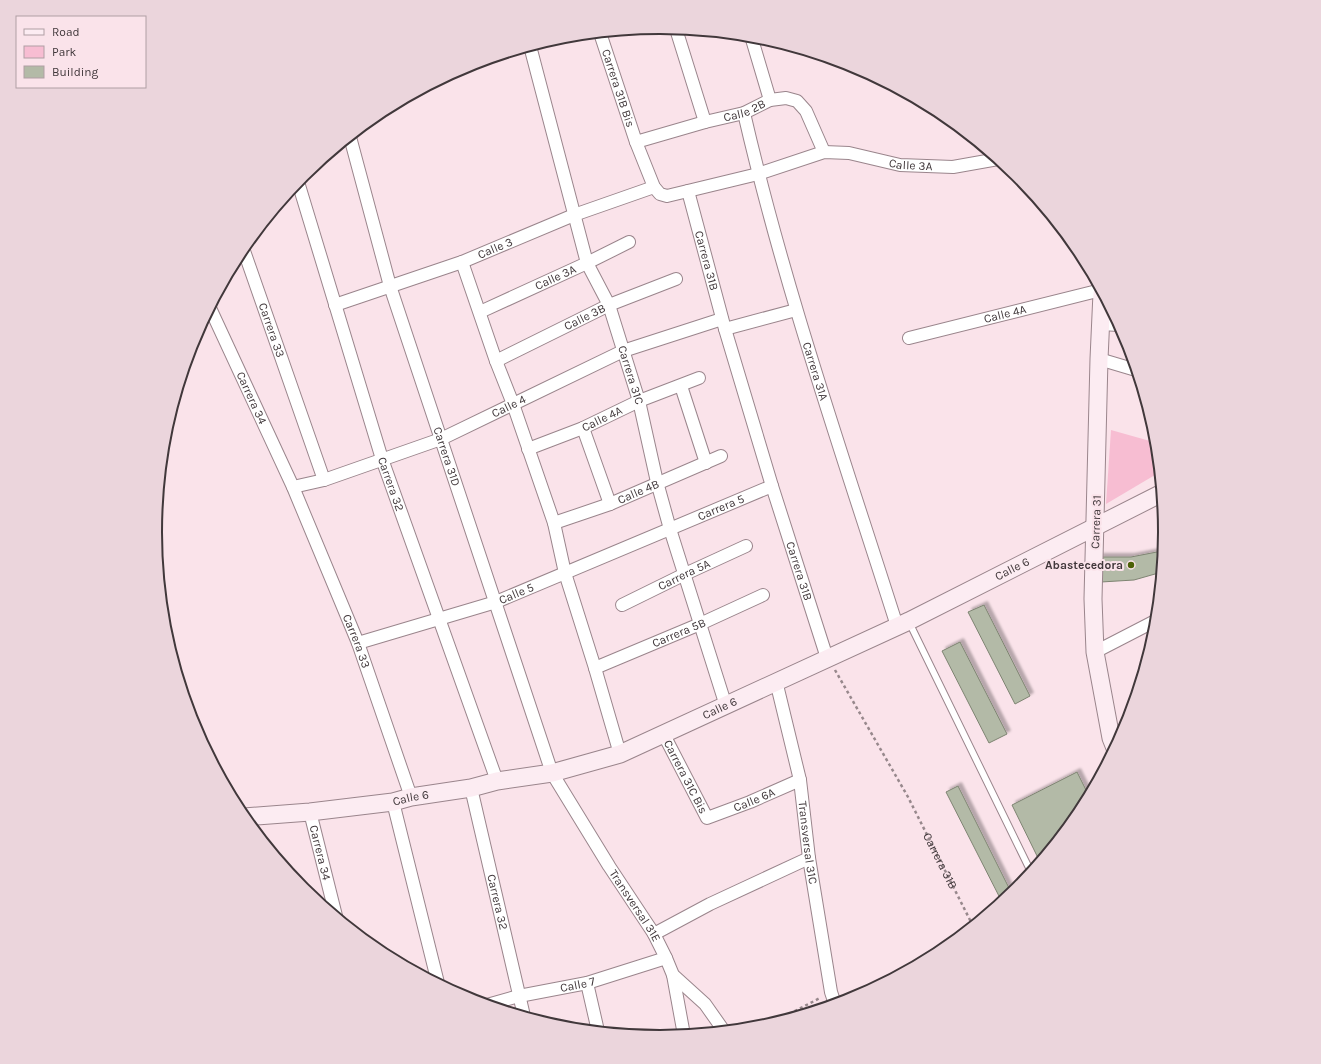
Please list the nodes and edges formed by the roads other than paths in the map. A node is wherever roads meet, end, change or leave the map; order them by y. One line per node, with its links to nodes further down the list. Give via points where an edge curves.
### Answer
1 (678, 35): 7 (street)
2 (601, 37): 9 (street, Carrera 31B Bis)
3 (753, 43): 5 (street)
4 (531, 51): 16 (street, Carrera 31C)
5 (770, 100): 6 (street, Calle 2B); 10 (street, Calle 2B, via 786,98 797,101 806,111)
6 (744, 113): 7 (street, Calle 2B); 12 (street, Carrera 31A)
7 (705, 122): 9 (street, Calle 2B)
8 (351, 142): 22 (street, Carrera 31D)
9 (636, 142): 13 (street, Carrera 31B Bis)
10 (824, 152): 11 (street, Calle 3A, via 849,154 900,165 953,167); 12 (street)
11 (991, 160)
12 (758, 174): 15 (street); 27 (street, Carrera 31A)
13 (654, 187): 15 (street, via 660,194 667,196); 16 (street, Calle 3)
14 (300, 189): 25 (street, Carrera 32)
15 (688, 191): 30 (street, Carrera 31B)
16 (574, 214): 19 (street, Calle 3); 20 (street, Carrera 31C)
17 (629, 242): 20 (street, Calle 3A)
18 (246, 256): 48 (street, Carrera 33)
19 (462, 262): 22 (street, Calle 3); 28 (street)
20 (587, 263): 26 (street, Carrera 31C); 28 (street, Calle 3A)
21 (676, 279): 26 (street, Calle 3B)
22 (390, 286): 25 (street, Calle 3); 43 (street, Carrera 31D)
23 (1097, 292): 33 (street, Calle 4A)
24 (1102, 302): 31 (street, Carrera 31)
25 (335, 305): 46 (street, Carrera 32)
26 (609, 306): 34 (street, Carrera 31C); 36 (street, Calle 3B)
27 (796, 310): 30 (street, Calle 4); 64 (street, Carrera 31A)
28 (480, 312): 36 (street)
29 (213, 314): 51 (street, Carrera 34)
30 (724, 324): 34 (street, Calle 4); 50 (street, Carrera 31B)
31 (1101, 324): 32 (street); 35 (street, Carrera 31)
32 (1113, 324)
33 (909, 338)
34 (623, 351): 40 (street, Carrera 31C); 41 (street, Calle 4)
35 (1099, 359): 37 (street); 55 (street, Carrera 31)
36 (496, 361): 41 (street)
37 (1131, 368)
38 (698, 378): 39 (street, Calle 4A)
39 (681, 386): 40 (street, Calle 4A); 47 (street)
40 (639, 401): 42 (street, Calle 4A); 49 (street, Carrera 31C)
41 (514, 404): 43 (street, Calle 4); 44 (street)
42 (583, 428): 44 (street, Calle 4A); 53 (street)
43 (441, 439): 46 (street, Calle 4); 61 (street, Carrera 31D)
44 (528, 449): 54 (street)
45 (721, 456): 47 (street, Calle 4B)
46 (382, 460): 48 (street, Calle 4); 63 (street, Carrera 32)
47 (706, 463): 49 (street, Calle 4B)
48 (324, 480): 51 (street, Calle 4)
49 (657, 482): 53 (street, Calle 4B); 56 (street, Carrera 31C)
50 (772, 486): 56 (street, Carrera 5); 69 (street, Carrera 31B)
51 (293, 487): 67 (street, Carrera 33)
52 (1157, 496): 55 (street, Calle 6)
53 (610, 504): 54 (street, Calle 4B)
54 (554, 523): 58 (street)
55 (1096, 526): 64 (street, Calle 6); 68 (street, Carrera 31, via 1093,600)
56 (670, 529): 58 (street, Calle 5); 59 (street, Carrera 31C)
57 (746, 546): 59 (street, Carrera 5A)
58 (564, 573): 61 (street, Calle 5); 70 (street)
59 (685, 574): 62 (street, Carrera 5A); 65 (street, Carrera 31C)
60 (763, 595): 65 (street, Carrera 5B)
61 (496, 602): 63 (street, Calle 5); 76 (street, Carrera 31D)
62 (622, 605)
63 (439, 618): 67 (street, Calle 5); 78 (street, Carrera 32)
64 (903, 623): 69 (street, Calle 6); 86 (lane)
65 (700, 624): 70 (street, Carrera 5B); 72 (street, Carrera 31C)
66 (1150, 624): 68 (street)
67 (358, 643): 80 (street, Carrera 33)
68 (1095, 652): 74 (street, Carrera 31)
69 (828, 658): 71 (street, Calle 6)
70 (595, 668): 75 (street)
71 (776, 681): 72 (street, Calle 6); 77 (street, Transversal 31C)
72 (726, 706): 73 (street, Calle 6)
73 (664, 735): 75 (street, Calle 6); 84 (street, Carrera 31C Bis)
74 (1115, 735)
75 (620, 754): 76 (street, Calle 6)
76 (552, 773): 78 (street, Calle 6); 88 (street, Transversal 31E)
77 (800, 780): 84 (street, Calle 6A); 85 (street, Transversal 31C)
78 (497, 781): 79 (street, Calle 6)
79 (471, 788): 80 (street, Calle 6); 93 (street, Carrera 32)
80 (411, 797): 81 (street, Calle 6)
81 (393, 802): 82 (street, Calle 6); 91 (street)
82 (310, 812): 83 (street, Calle 6); 87 (street, Carrera 34)
83 (251, 816)
84 (707, 818)
85 (809, 858): 88 (street); 94 (street, Transversal 31C)
86 (1028, 867)
87 (334, 908)
88 (654, 934): 89 (street, Transversal 31E)
89 (666, 958): 90 (street, Transversal 31E); 92 (street, Calle 7)
90 (673, 975): 98 (street, Transversal 31E, via 705,1004); 99 (street)
91 (437, 977)
92 (587, 983): 93 (street, Calle 7); 97 (street)
93 (519, 996): 95 (street, Calle 7); 96 (street, Carrera 32)
94 (833, 999)
95 (496, 1002)
96 (523, 1010)
97 (597, 1026)
98 (721, 1026)
99 (683, 1029)

